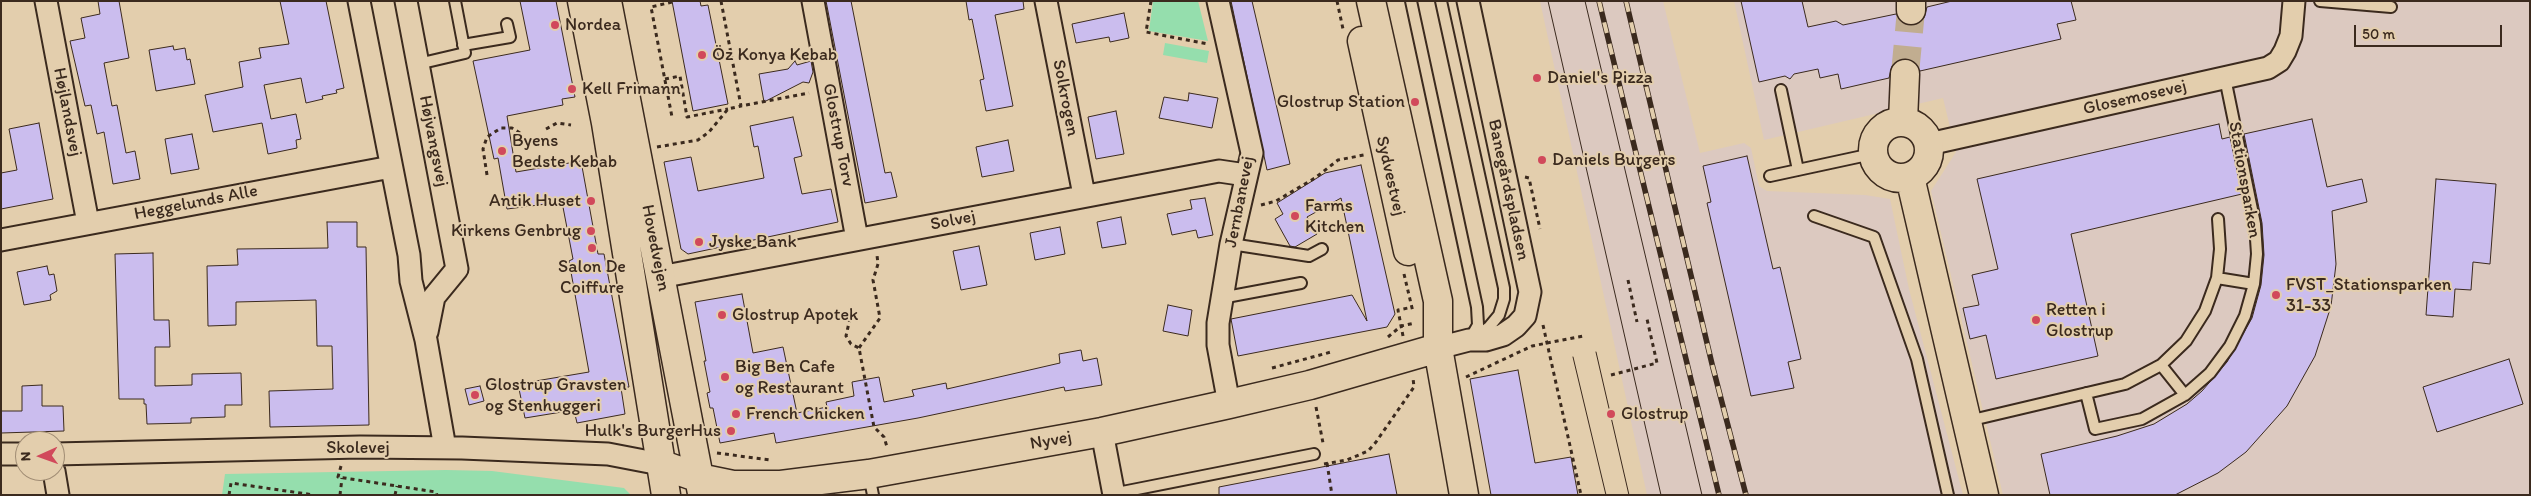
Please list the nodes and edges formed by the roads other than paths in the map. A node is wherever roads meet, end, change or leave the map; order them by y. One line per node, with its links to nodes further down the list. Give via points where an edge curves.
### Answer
1 (46, 1): 35 (street, Højlandsvej)
2 (359, 1): 27 (street, Højvangsvej)
3 (406, 1): 20 (street, Højvangsvej)
4 (455, 1): 19 (lane)
5 (582, 1): 62 (street, Hovedvejen, via 606,123)
6 (607, 1): 41 (street, Hovedvejen)
7 (813, 1): 36 (street, Glostrup Torv, via 830,89)
8 (1046, 1): 32 (street, Solkrogen)
9 (1218, 1): 29 (street, Jernbanevej, via 1252,153)
10 (1353, 1): 49 (street, Sydvestvej, via 1421,305)
11 (1371, 1): 49 (street, Sydvestvej, via 1438,301)
12 (1411, 1): 48 (lane, via 1477,307 1478,324)
13 (1441, 1): 48 (lane, Banegårdspladsen, via 1505,293 1502,308 1494,321 1484,332)
14 (1468, 1): 48 (street, Banegårdspladsen, via 1530,292 1525,316 1516,326 1503,335)
15 (2294, 1): 22 (street, Glosemosevej, via 2291,36 2279,60 2268,68)
16 (2320, 1): 17 (lane)
17 (2391, 7)
18 (507, 24): 19 (lane, via 510,37)
19 (463, 45): 20 (lane, via 465,53)
20 (418, 64): 43 (street, Højvangsvej, via 457,268)
21 (1905, 74): 24 (street)
22 (2225, 78): 25 (street, Glosemosevej); 45 (lane, Stationsparken, via 2255,224)
23 (1781, 90): 28 (lane)
24 (1903, 121): 25 (street, via 1920,128); 26 (street, via 1884,127 1875,139)
25 (1929, 144): 31 (street, via 1926,164)
26 (1872, 154): 28 (lane); 31 (street, via 1875,163 1890,176)
27 (391, 166): 35 (street, Heggelunds Alle); 40 (street, Højvangsvej)
28 (1798, 170): 30 (lane)
29 (1246, 175): 32 (street, Solvej, via 1219,171); 38 (street, Jernbanevej)
30 (1770, 176)
31 (1910, 177): 54 (street)
32 (1084, 195): 36 (street, Solvej)
33 (1814, 216): 69 (lane, via 1874,237 1917,360)
34 (2218, 219): 42 (lane, Stationsparken, via 2220,249)
35 (88, 223): 37 (street, Heggelunds Alle)
36 (866, 238): 41 (street, Solvej)
37 (1, 240)
38 (1231, 244): 39 (lane, via 1308,256); 46 (street, Jernbanevej)
39 (1322, 249)
40 (409, 255): 43 (street, Højvangsvej, via 424,278 434,281); 47 (street, Højvangsvej, via 411,281)
41 (660, 277): 64 (street, Hovedvejen)
42 (2217, 278): 45 (lane); 50 (lane, Stationsparken, via 2206,311 2186,341)
43 (449, 279): 47 (street, Højvangsvej, via 432,303)
44 (1301, 283): 46 (lane)
45 (2254, 284): 52 (lane, Stationsparken, via 2245,316 2230,346 2210,373)
46 (1221, 298): 53 (street, Jernbanevej, via 1217,333)
47 (426, 340): 56 (street, Højvangsvej)
48 (1469, 340): 49 (street, Banegårdspladsen)
49 (1438, 348): 53 (street, Nyvej, via 1310,385); 68 (street, Sydvestvej)
50 (2161, 365): 51 (lane, Stationsparken, via 2125,384); 52 (lane)
51 (2086, 393): 52 (lane, Stationsparken, via 2095,430 2142,419); 54 (lane, Stationsparken)
52 (2185, 395)
53 (1229, 404): 55 (street, Nyvej)
54 (1967, 421): 70 (street)
55 (1102, 432): 61 (street, Nyvej); 65 (street)
56 (445, 448): 59 (street, Skolevej); 62 (street, Skolevej, via 608,454)
57 (1, 454): 58 (street)
58 (15, 454)
59 (65, 454)
60 (1314, 454): 65 (lane)
61 (883, 463): 64 (street, Nyvej, via 760,486)
62 (660, 464): 64 (street, Nyvej); 67 (street, Hovedvejen)
63 (56, 481): 66 (street)
64 (700, 486)
65 (1112, 494)
66 (58, 495)
67 (666, 495)
68 (1464, 495)
69 (1948, 495)
70 (1984, 495)

